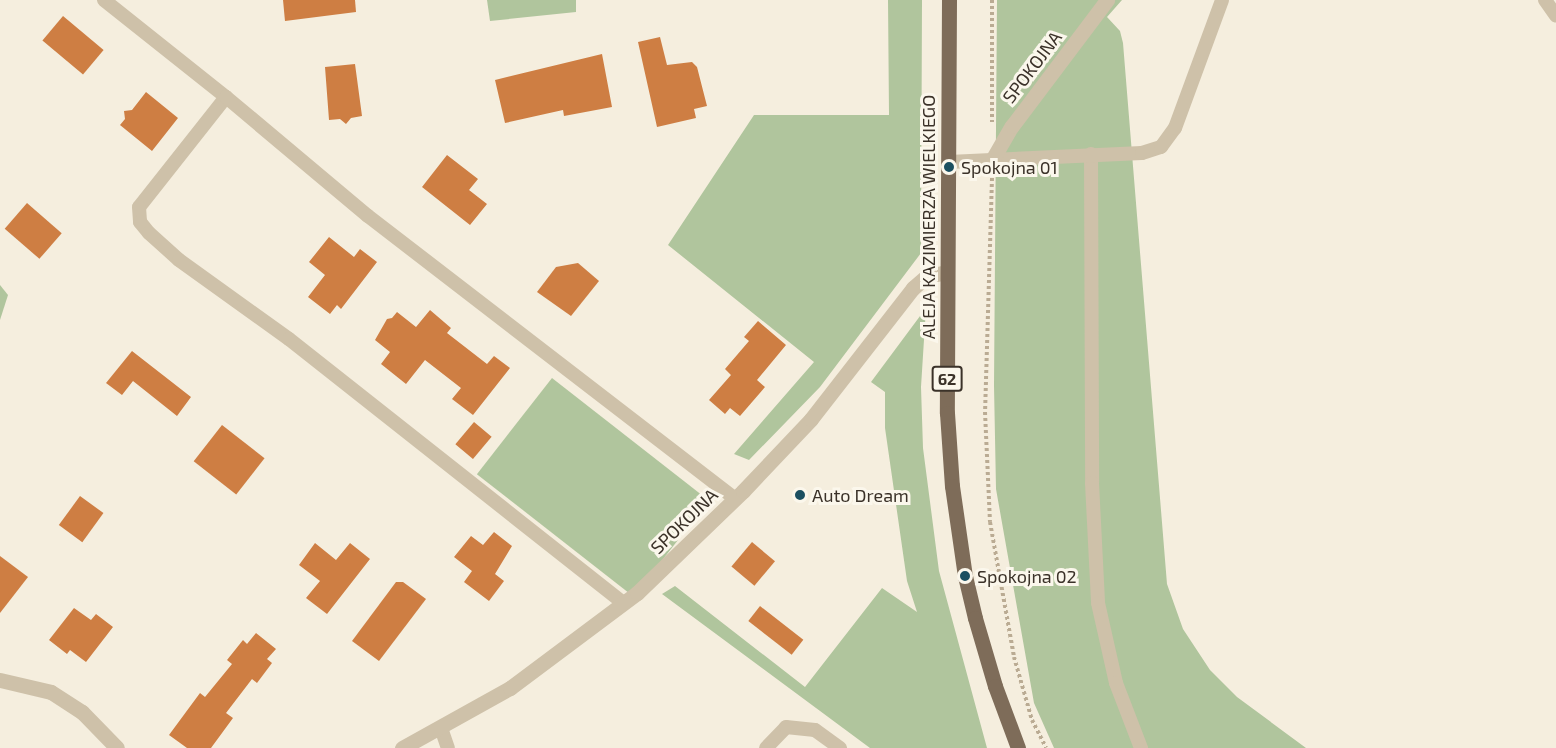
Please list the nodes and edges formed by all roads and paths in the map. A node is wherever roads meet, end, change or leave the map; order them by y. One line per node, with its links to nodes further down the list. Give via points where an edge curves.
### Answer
1 (104, 0): 8 (lane)
2 (949, 0): 12 (main road, ALEJA KAZIMIERZA WIELKIEGO / 62)
3 (992, 0): 9 (path)
4 (1107, 0): 11 (street, SPOKOJNA, via 1019,116)
5 (1221, 0): 10 (lane, via 1175,128 1161,147 1142,153)
6 (1545, 0): 7 (lane)
7 (1556, 16)
8 (226, 97): 14 (lane, via 368,216); 15 (lane, via 139,207 140,222 179,260 289,339)
9 (992, 125)
10 (1091, 154): 11 (lane); 25 (lane, via 1092,483 1098,603 1116,683)
11 (992, 160): 12 (lane); 24 (path, via 985,412 990,522 1014,657 1032,720)
12 (949, 162): 13 (main road, ALEJA KAZIMIERZA WIELKIEGO / 62)
13 (947, 272): 14 (street, SPOKOJNA, via 927,276 914,288 811,419); 23 (main road, ALEJA KAZIMIERZA WIELKIEGO / 62, via 951,486 975,618)
14 (735, 499): 15 (street, SPOKOJNA)
15 (623, 603): 17 (street, SPOKOJNA, via 510,688)
16 (0, 680): 18 (street, via 51,692 82,712)
17 (441, 728): 19 (street, SPOKOJNA); 20 (lane)
18 (117, 748)
19 (402, 748)
20 (448, 748)
21 (766, 748): 22 (lane, via 786,727 802,727 815,730)
22 (840, 748)
23 (1018, 748)
24 (1046, 748)
25 (1142, 748)

